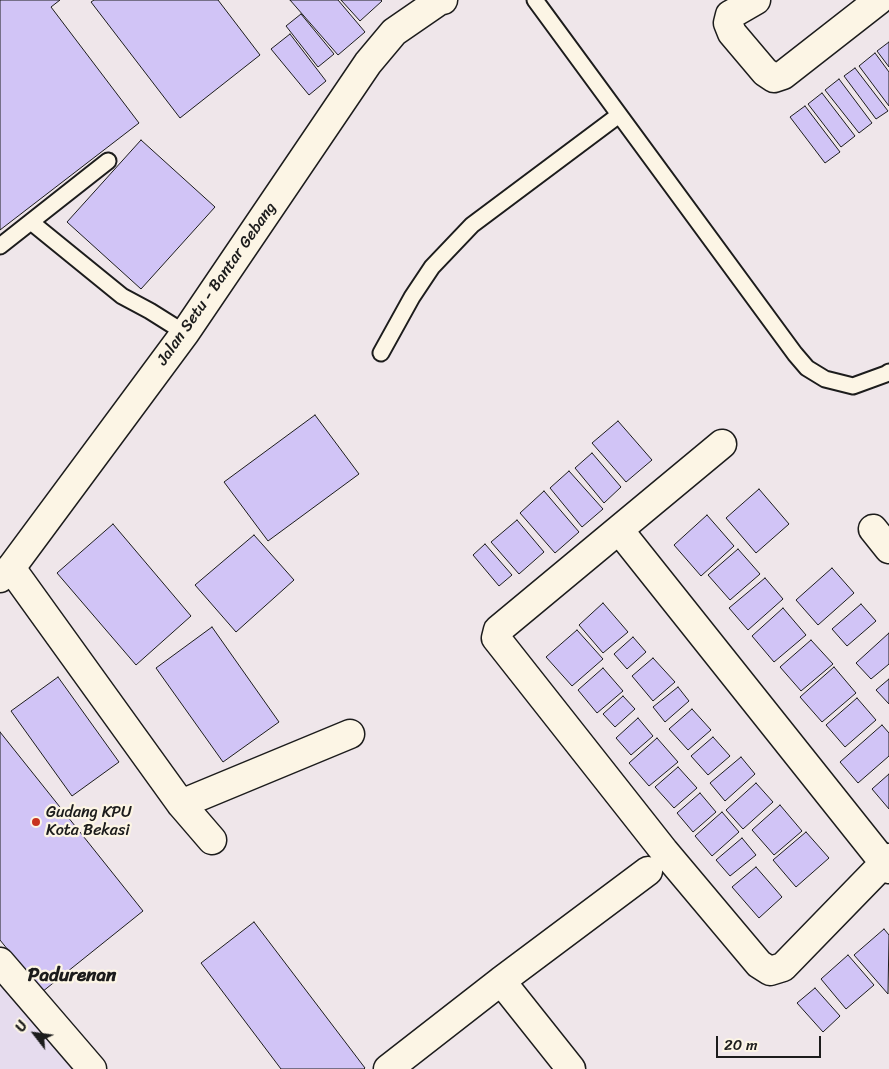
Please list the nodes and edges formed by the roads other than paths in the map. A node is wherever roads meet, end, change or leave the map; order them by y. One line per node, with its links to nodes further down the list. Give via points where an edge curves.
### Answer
1 (443, 0): 9 (street, Jalan Setu - Bantar Gebang, via 394,32 368,63)
2 (535, 0): 5 (lane)
3 (756, 0): 4 (street, via 730,15 728,23 737,39 774,78 783,75)
4 (879, 0)
5 (620, 115): 10 (lane, via 472,225 432,267); 11 (lane, via 807,368 825,379 853,386)
6 (108, 161): 7 (lane)
7 (31, 222): 8 (lane); 9 (lane, via 122,296)
8 (0, 246)
9 (185, 333): 14 (street, Jalan Setu - Bantar Gebang)
10 (381, 353)
11 (889, 372)
12 (722, 444): 13 (street)
13 (619, 530): 18 (street); 18 (street, via 498,630 496,638 658,843 759,964 770,971 782,968)
14 (5, 573): 16 (street)
15 (350, 734): 16 (street)
16 (181, 804): 17 (street)
17 (212, 840)
18 (887, 863)
19 (648, 871): 21 (street)
20 (0, 962): 22 (street)
21 (501, 981): 23 (street); 24 (street)
22 (92, 1069)
23 (388, 1069)
24 (571, 1069)

